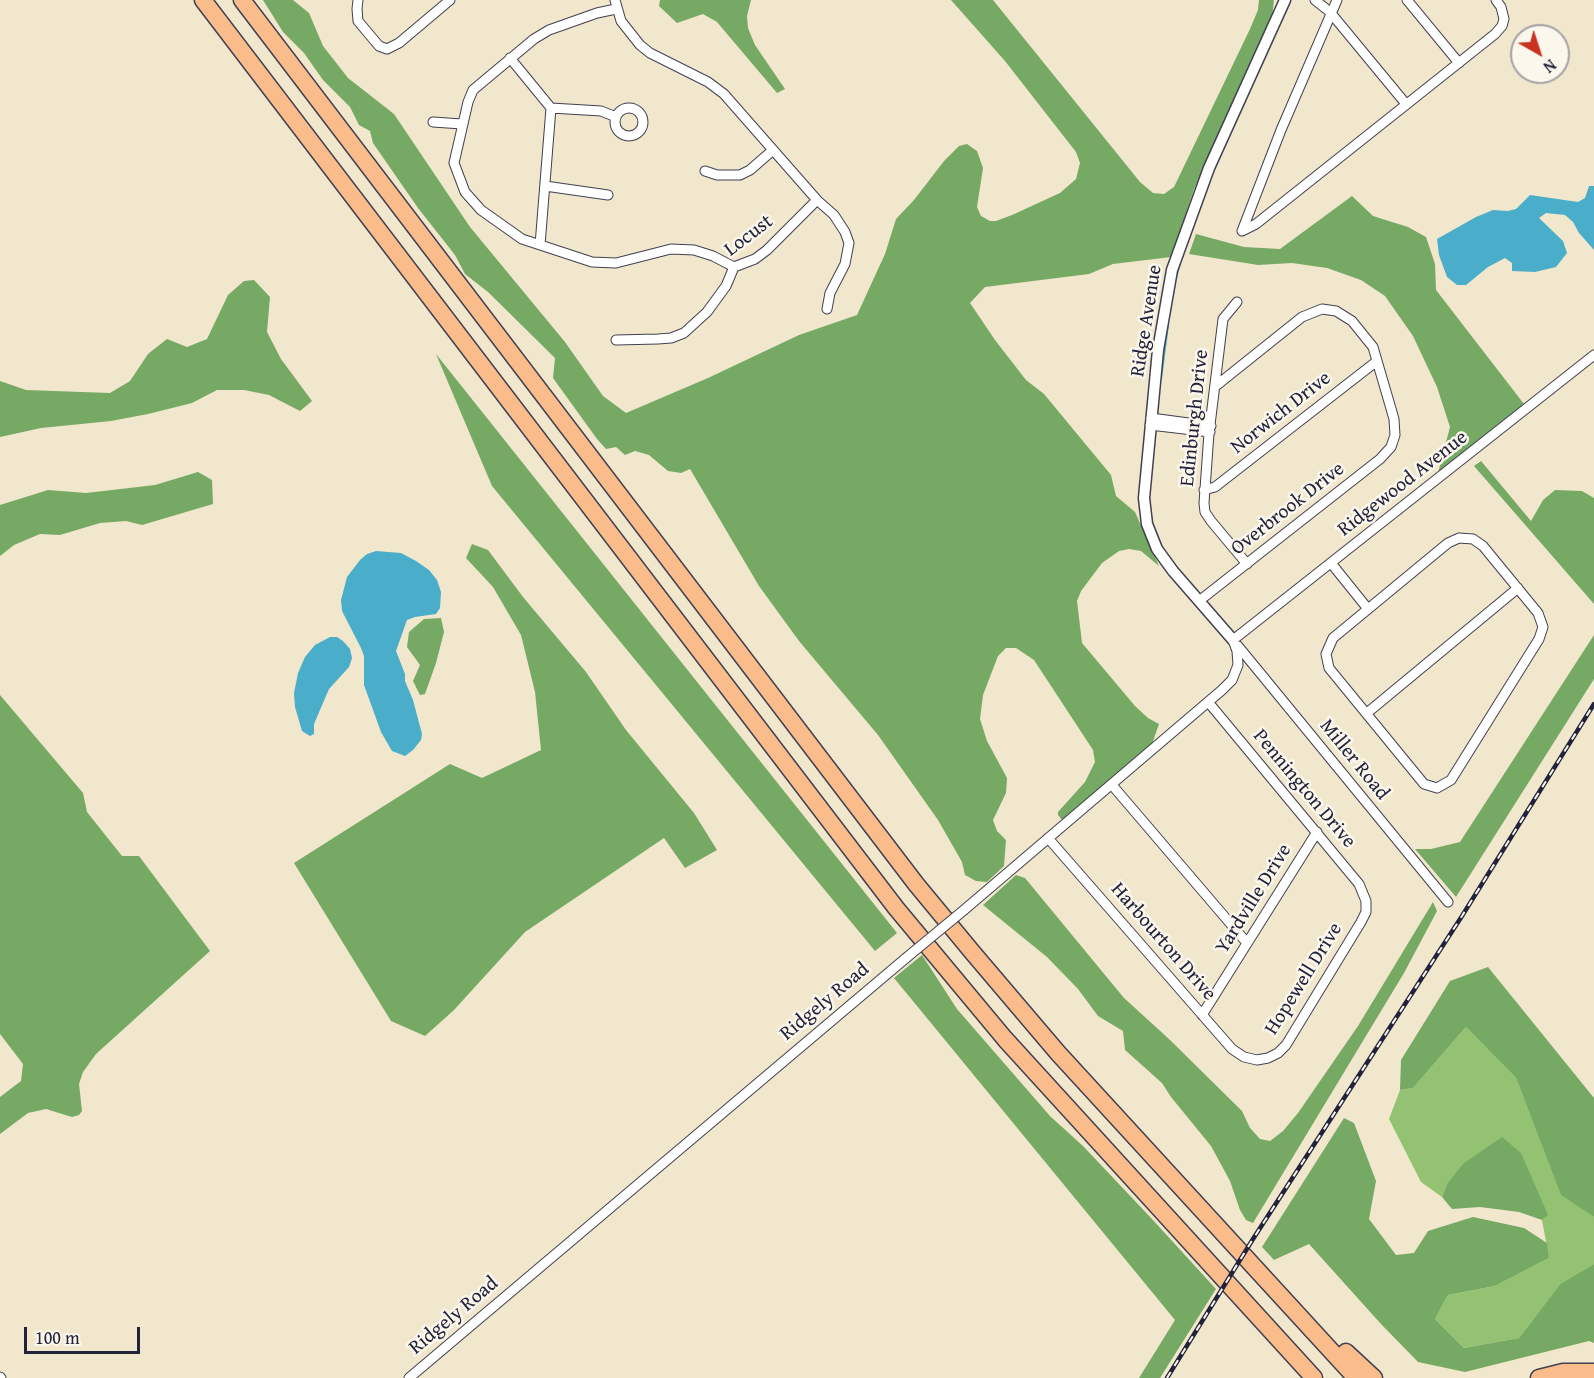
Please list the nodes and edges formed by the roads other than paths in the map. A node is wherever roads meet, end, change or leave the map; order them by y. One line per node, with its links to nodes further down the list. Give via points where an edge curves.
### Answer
1 (203, 0): 52 (highway, via 896,908 1005,1039)
2 (242, 0): 51 (highway, via 916,884 1058,1053)
3 (358, 0): 4 (street, via 358,21 379,46 387,49)
4 (450, 0)
5 (1285, 0): 32 (street, Ridge Avenue, via 1209,168 1178,251 1165,305)
6 (1315, 0): 11 (street)
7 (1336, 0): 11 (street)
8 (1407, 0): 13 (street)
9 (1496, 0): 13 (street, via 1504,12 1502,26)
10 (616, 5): 12 (street, via 549,30); 19 (street, via 628,32 640,45 724,94)
11 (1330, 12): 14 (street); 14 (street, via 1242,231)
12 (510, 58): 15 (street); 18 (street, via 473,90)
13 (1459, 63): 14 (street)
14 (1406, 105)
15 (550, 108): 16 (street, via 601,111); 21 (street)
16 (616, 117)
17 (433, 122): 18 (street)
18 (462, 124): 24 (street, via 454,163 465,192 507,230)
19 (773, 150): 20 (street, via 740,174); 23 (street)
20 (705, 171)
21 (545, 186): 22 (street); 24 (street)
22 (608, 195)
23 (816, 200): 25 (street, Locust, via 767,250); 27 (street, via 834,215 849,243)
24 (540, 245): 25 (street, via 603,264 671,249 694,250)
25 (734, 267): 28 (street, Locust, via 707,312 684,333 665,339)
26 (1237, 302): 31 (street, Edinburgh Drive, via 1223,319)
27 (827, 309)
28 (616, 340)
29 (1594, 355): 35 (street, Ridgewood Avenue)
30 (1377, 361): 31 (street, via 1372,347 1352,321 1336,311 1322,309 1302,317); 34 (street, Norwich Drive, via 1215,487); 36 (street, Overbrook Drive, via 1394,419 1391,447)
31 (1216, 385): 33 (street, Edinburgh Drive)
32 (1151, 422): 33 (street); 38 (street, Ridge Avenue, via 1144,498 1147,524 1157,549)
33 (1210, 429): 34 (street, Edinburgh Drive)
34 (1204, 490): 36 (street, Edinburgh Drive, via 1211,521)
35 (1331, 563): 39 (street); 40 (street, Ridgewood Avenue)
36 (1247, 564): 38 (street, Overbrook Drive)
37 (1518, 588): 39 (street, via 1478,542 1459,538); 42 (street); 42 (street, via 1542,619 1542,634 1451,780 1438,791 1424,784)
38 (1199, 601): 40 (street, Ridge Avenue)
39 (1368, 609): 42 (street, via 1333,638 1323,653 1329,668)
40 (1233, 640): 41 (street, Ridgely Road, via 1239,658 1236,672); 47 (street, Miller Road)
41 (1209, 703): 43 (street, Ridgely Road); 44 (street, Pennington Drive)
42 (1367, 713)
43 (1113, 784): 45 (street, Ridgely Road); 48 (street)
44 (1317, 832): 46 (street, Pennington Drive, via 1359,884); 48 (street, Yardville Drive)
45 (1048, 838): 49 (street, Harbourton Drive); 54 (street, Ridgely Road, bridge)
46 (1366, 901): 50 (street, Hopewell Drive, via 1361,922 1286,1045 1278,1053)
47 (1448, 902)
48 (1247, 943): 49 (street, Yardville Drive)
49 (1202, 1015): 50 (street, Harbourton Drive, via 1238,1054)
50 (1257, 1060)
51 (1181, 1186): 57 (highway); 58 (highway, via 1206,1202)
52 (1237, 1295): 55 (highway); 56 (highway)
53 (1594, 1372): 59 (highway, via 1563,1372)
54 (409, 1378)
55 (1300, 1378)
56 (1314, 1378)
57 (1356, 1378)
58 (1374, 1378)
59 (1539, 1378)

